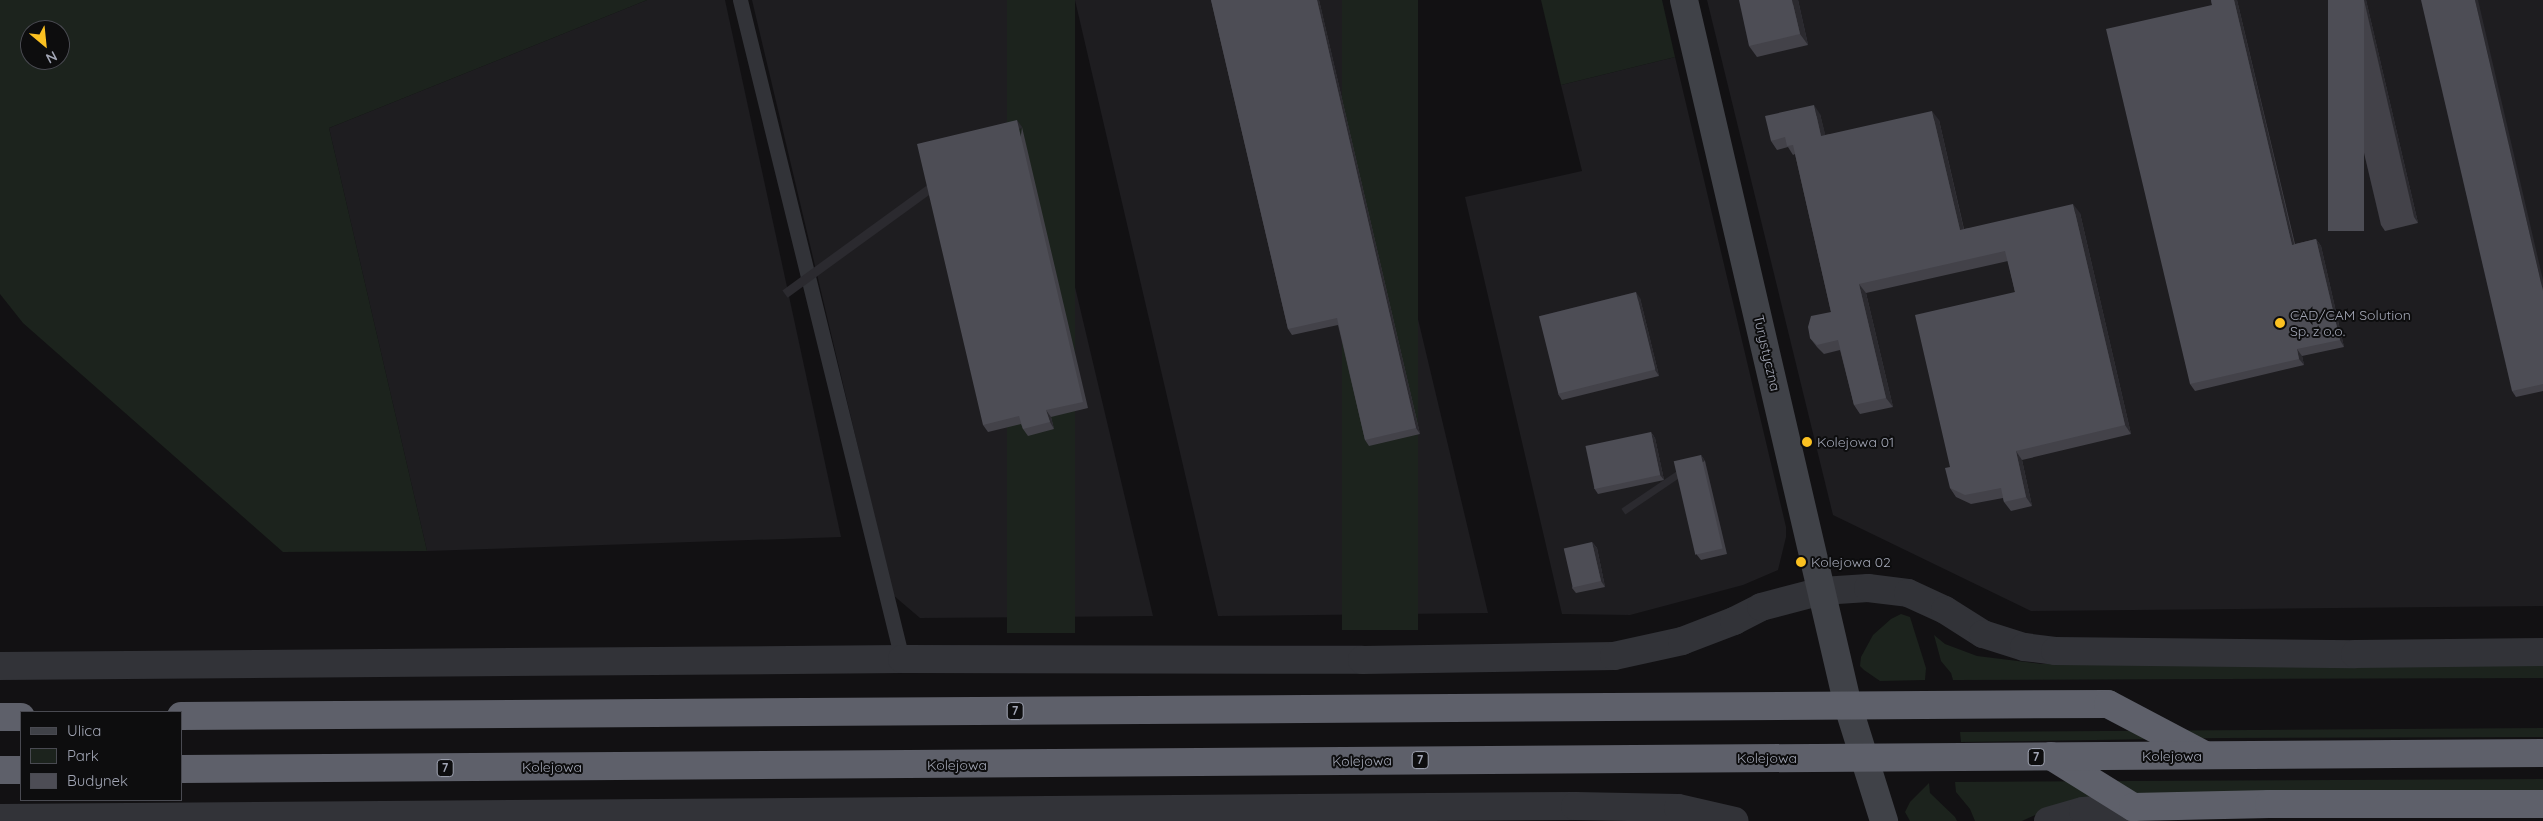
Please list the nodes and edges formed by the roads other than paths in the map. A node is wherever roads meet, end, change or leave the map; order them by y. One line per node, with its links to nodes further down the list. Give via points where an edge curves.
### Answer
1 (740, 0): 5 (lane)
2 (1684, 0): 3 (street, Turystyczna)
3 (1822, 591): 4 (street, via 1868,588 1908,592 1983,634 2024,647 2054,651); 5 (street, via 1760,607 1682,641 1614,656 1362,660); 7 (street, Turystyczna)
4 (2543, 652)
5 (902, 659): 6 (street)
6 (0, 666)
7 (1848, 706): 8 (highway, 7); 13 (highway, 7, via 2108,704); 14 (street, Turystyczna)
8 (182, 716)
9 (0, 717): 10 (highway)
10 (20, 717)
11 (2543, 753): 13 (highway, Kolejowa / 7)
12 (2051, 756): 13 (highway, Kolejowa / 7); 14 (highway, Kolejowa / 7); 19 (highway)
13 (2207, 756)
14 (1865, 758): 15 (highway, Kolejowa / 7); 23 (street, Turystyczna)
15 (182, 769)
16 (0, 770): 17 (highway)
17 (20, 770)
18 (2543, 804): 19 (highway)
19 (2133, 807): 24 (street, via 2083,810)
20 (1388, 814): 21 (street); 22 (street, via 1576,806 1678,808)
21 (0, 818)
22 (1735, 821)
23 (1884, 821)
24 (2048, 821)

